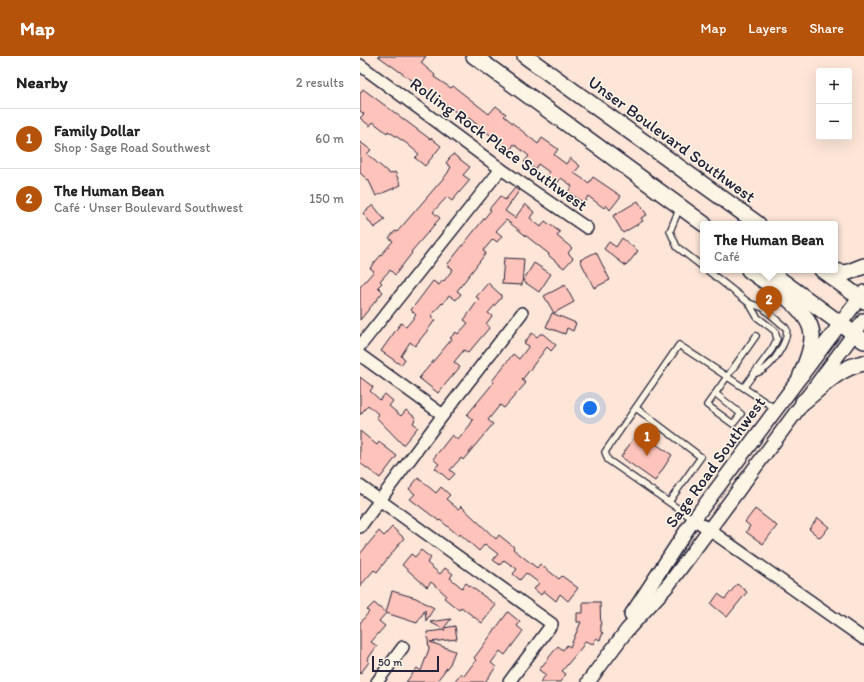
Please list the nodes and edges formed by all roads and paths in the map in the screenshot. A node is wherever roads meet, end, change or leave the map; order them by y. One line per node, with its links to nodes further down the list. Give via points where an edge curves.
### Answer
1 (474, 56): 5 (main road)
2 (525, 56): 7 (main road, Unser Boulevard Southwest)
3 (360, 65): 4 (street, Rolling Rock Place Southwest)
4 (501, 169): 8 (street, Rolling Rock Place Southwest); 23 (street)
5 (680, 206): 6 (main road); 9 (lane, via 670,231 677,247)
6 (700, 221)
7 (754, 221)
8 (587, 228)
9 (700, 265)
10 (864, 266): 11 (main road, via 846,273)
11 (838, 272)
12 (711, 273): 17 (lane)
13 (752, 273): 27 (main road, via 784,296 804,314 810,325 813,336 810,353)
14 (771, 273): 20 (main road)
15 (827, 273): 16 (main road)
16 (863, 297): 20 (street, Sage Road Southwest)
17 (749, 303): 26 (lane, via 757,317 775,331 777,339); 26 (lane, via 763,308 782,322 788,332 784,345 763,370)
18 (522, 313): 34 (street)
19 (864, 320): 22 (street, Sage Road Southwest)
20 (840, 324): 22 (main road); 27 (street, Sage Road Southwest)
21 (756, 336): 28 (lane)
22 (859, 337): 31 (street, Sage Road Southwest)
23 (360, 346)
24 (360, 355): 34 (street)
25 (864, 363): 31 (main road, via 851,366 840,373)
26 (754, 374): 29 (lane)
27 (801, 375): 33 (street, Sage Road Southwest)
28 (727, 376): 29 (lane); 30 (lane); 32 (lane, via 679,345)
29 (744, 387): 33 (lane)
30 (716, 394): 30 (lane, via 708,405 733,424 741,414)
31 (803, 402): 40 (street, Sage Road Southwest)
32 (636, 408): 37 (lane, via 605,452 608,460); 37 (lane, via 701,457)
33 (776, 409): 38 (street, Sage Road Southwest)
34 (443, 415): 36 (street)
35 (360, 486): 36 (street)
36 (380, 501): 39 (street); 44 (street, via 552,624)
37 (669, 502): 38 (lane)
38 (694, 519): 40 (street); 43 (street, Sage Road Southwest, via 604,652)
39 (360, 526)
40 (709, 530): 41 (street); 43 (street, Sage Road Southwest, via 669,584)
41 (864, 639)
42 (402, 647): 45 (street)
43 (606, 659): 46 (street, Sage Road Southwest)
44 (515, 680)
45 (377, 682)
46 (588, 682)

